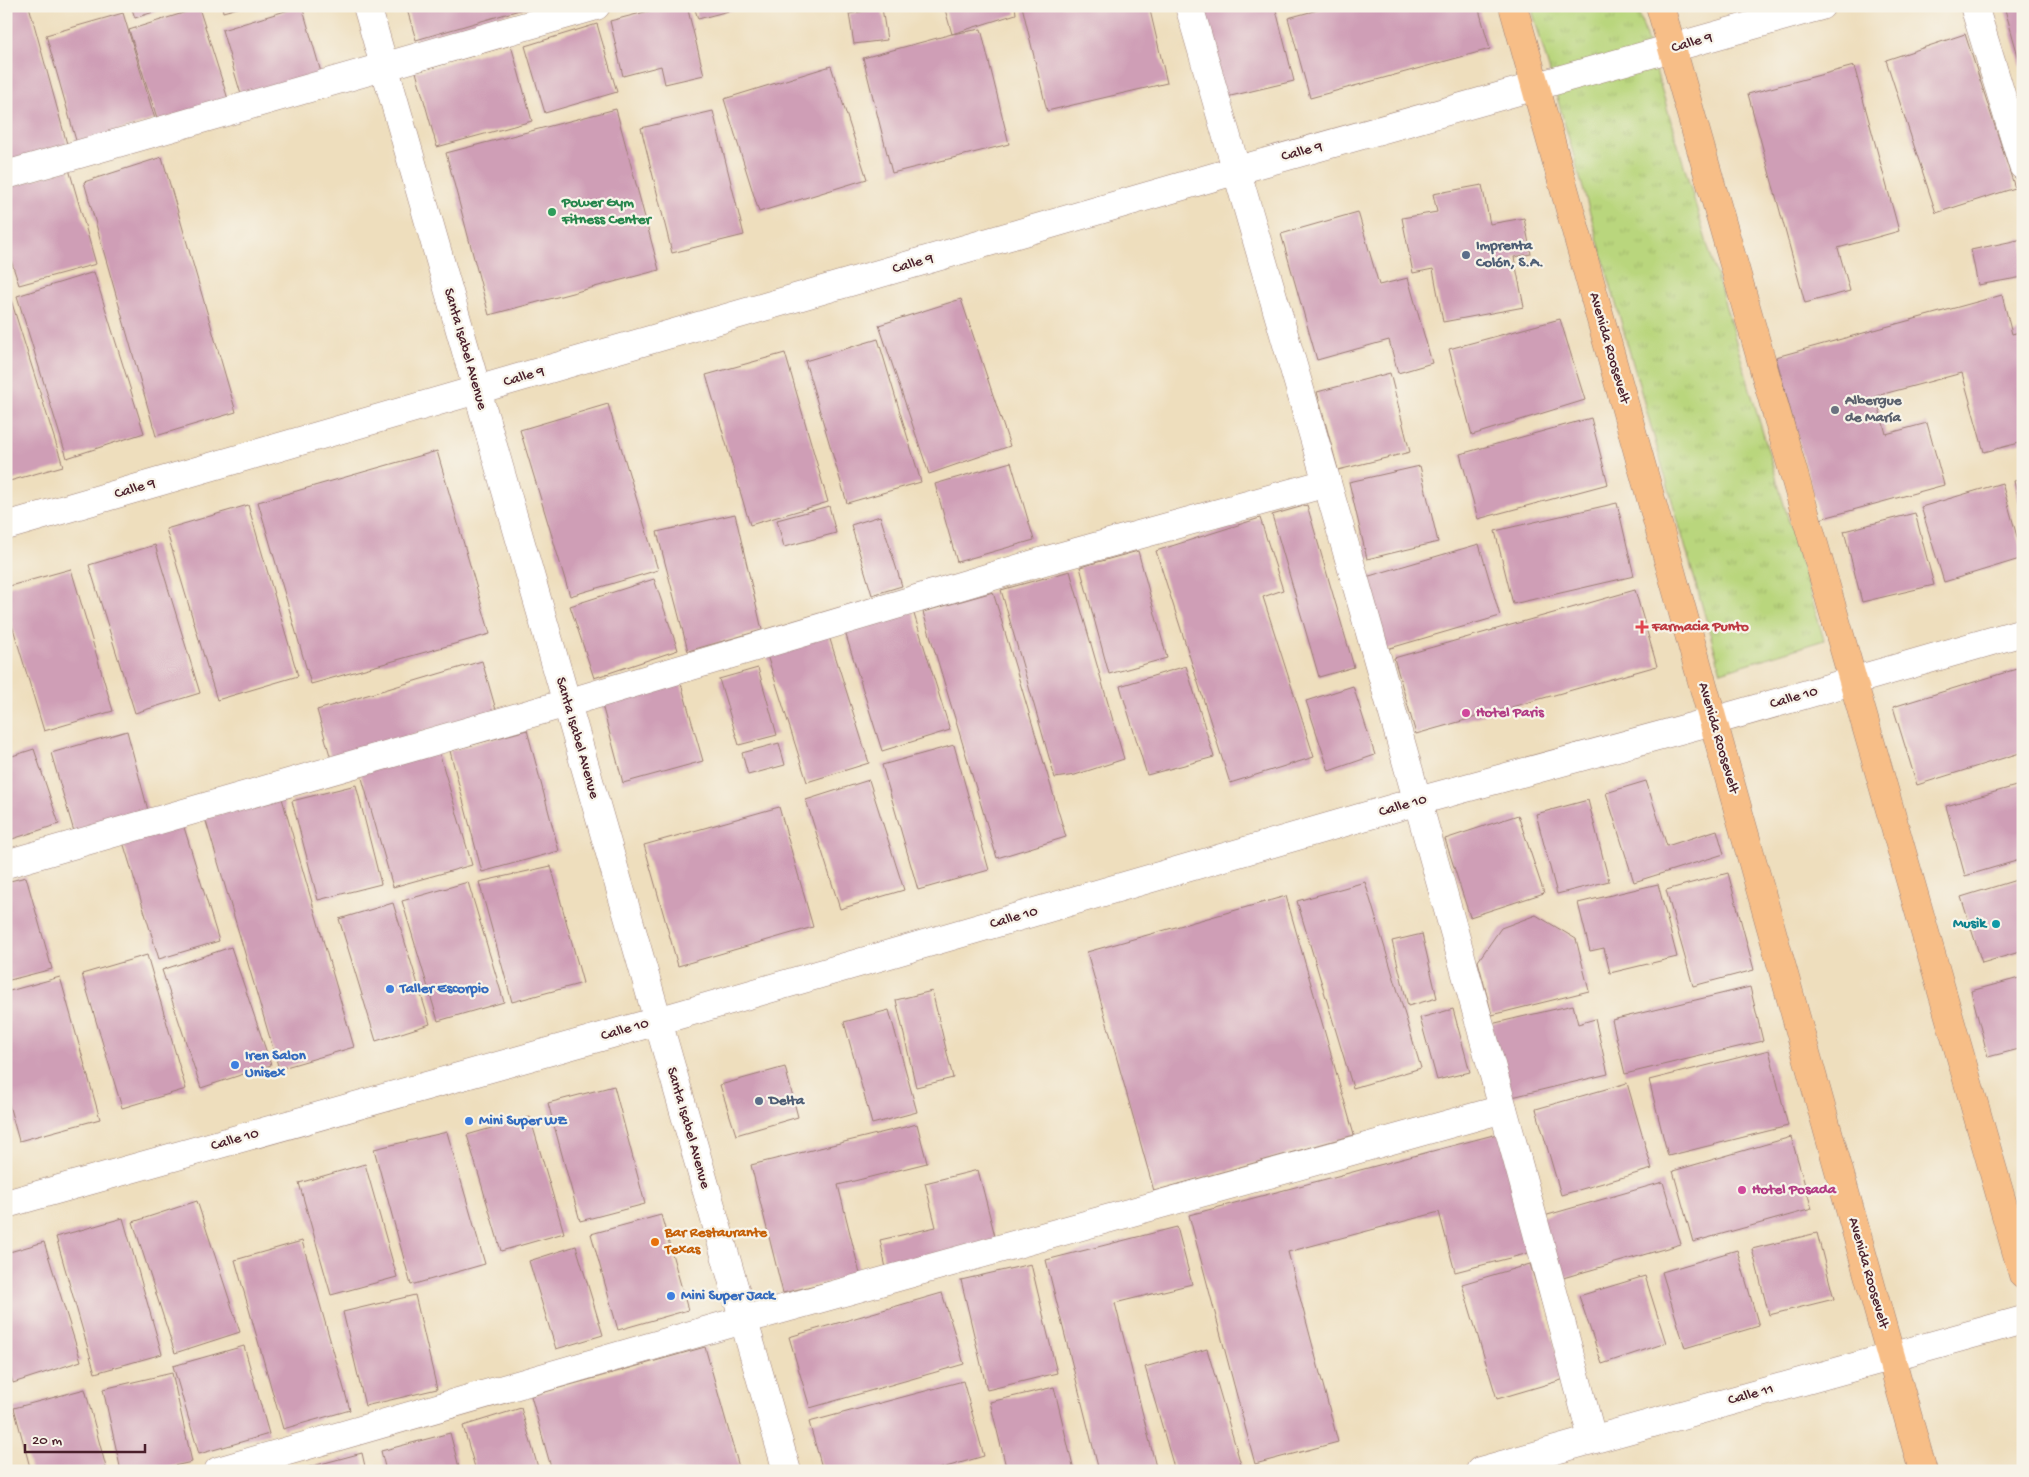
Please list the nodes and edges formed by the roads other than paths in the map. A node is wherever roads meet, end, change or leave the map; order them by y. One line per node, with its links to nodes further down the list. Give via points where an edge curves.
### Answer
1 (367, 6): 9 (street, Santa Isabel Avenue)
2 (596, 6): 9 (street)
3 (1189, 6): 12 (street)
4 (1513, 6): 10 (main road, Avenida Roosevelt)
5 (1660, 6): 8 (main road)
6 (1821, 6): 8 (street, Calle 9)
7 (1974, 6): 11 (street)
8 (1672, 49): 10 (street, Calle 9); 18 (main road)
9 (384, 68): 13 (street); 14 (street, Santa Isabel Avenue)
10 (1536, 88): 12 (street, Calle 9); 20 (main road, Avenida Roosevelt)
11 (2023, 166)
12 (1238, 170): 14 (street, Calle 9); 15 (street)
13 (6, 175)
14 (477, 391): 16 (street, Calle 9); 19 (street, Santa Isabel Avenue)
15 (1327, 483): 19 (street, via 1044,561); 21 (street)
16 (6, 526)
17 (2023, 632): 18 (street, Calle 10)
18 (1853, 681): 20 (street, Calle 10); 26 (main road)
19 (567, 704): 22 (street); 23 (street, Santa Isabel Avenue)
20 (1713, 721): 21 (street, Calle 10); 29 (main road, Avenida Roosevelt)
21 (1418, 801): 23 (street, Calle 10); 24 (street)
22 (6, 864)
23 (658, 1021): 25 (street, Calle 10); 27 (street, Santa Isabel Avenue)
24 (1503, 1109): 27 (street); 30 (street)
25 (6, 1204)
26 (2023, 1275)
27 (743, 1320): 32 (street); 33 (street, Santa Isabel Avenue)
28 (2023, 1320): 29 (street, Calle 11)
29 (1892, 1357): 30 (street, Calle 11); 34 (main road, Avenida Roosevelt)
30 (1592, 1438): 31 (street, Calle 11)
31 (1490, 1469)
32 (218, 1471)
33 (786, 1471)
34 (1923, 1471)

